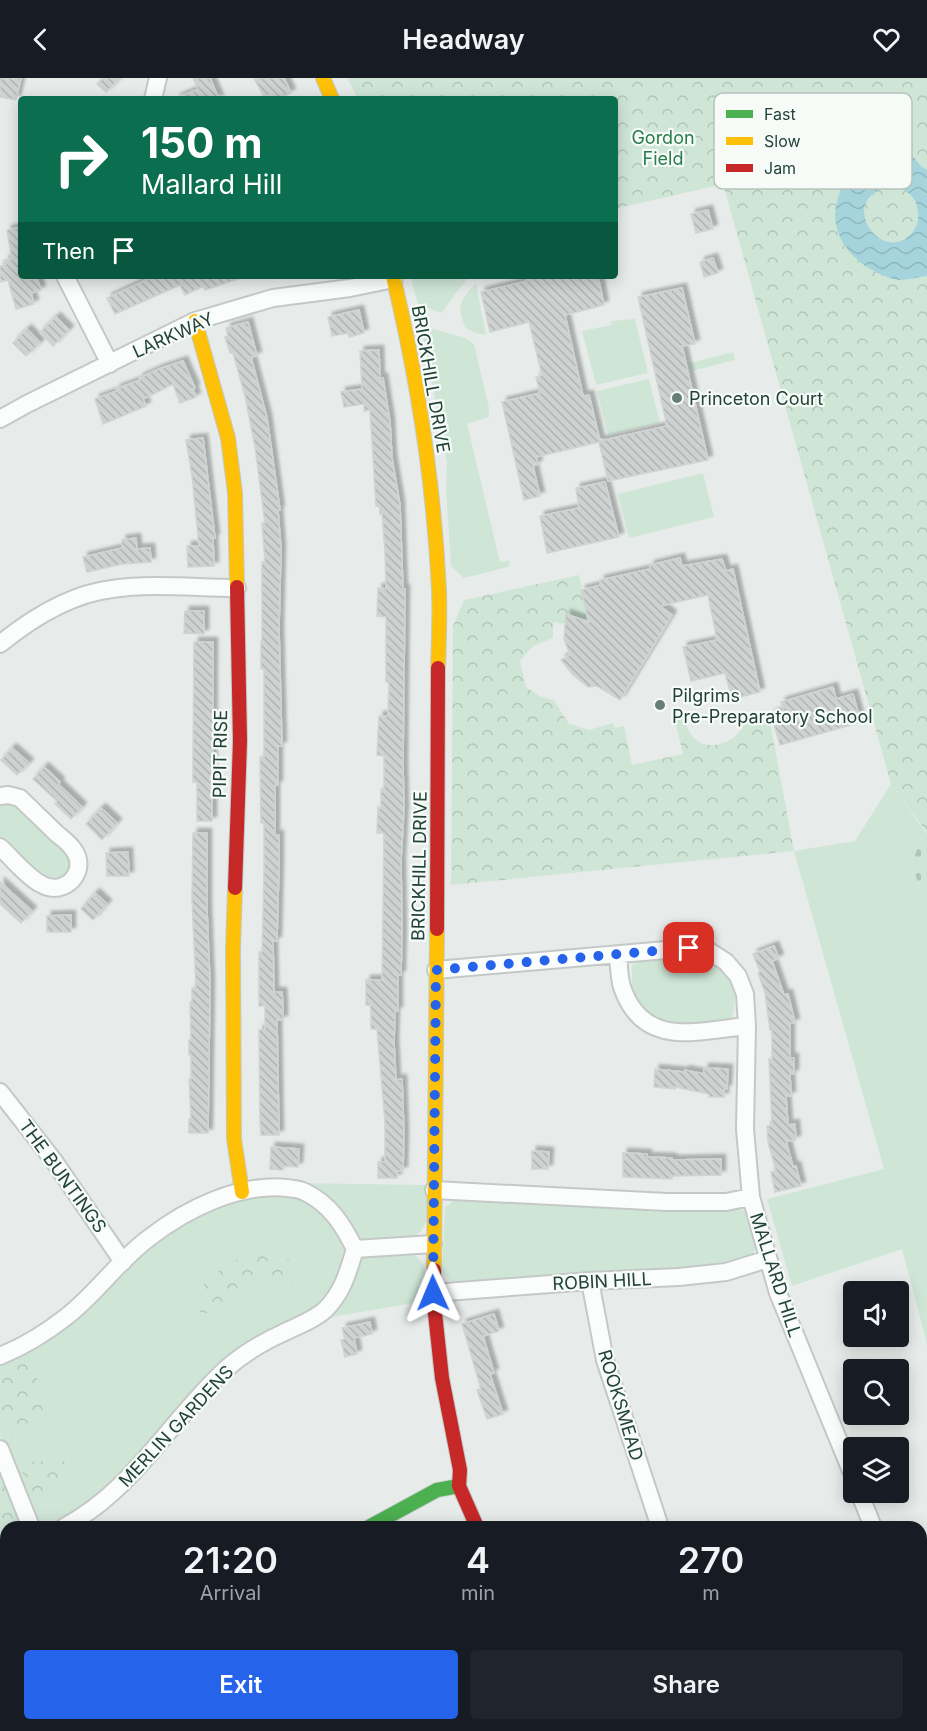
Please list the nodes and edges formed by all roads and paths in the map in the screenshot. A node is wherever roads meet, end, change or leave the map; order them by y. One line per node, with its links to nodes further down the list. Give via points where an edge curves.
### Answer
1 (158, 78): 3 (street)
2 (323, 78): 4 (street)
3 (154, 96)
4 (331, 96)
5 (67, 279): 9 (street)
6 (390, 279): 8 (street, LARKWAY, via 273,298)
7 (394, 279): 16 (street, BRICKHILL DRIVE, via 428,460 439,590)
8 (195, 321): 9 (street, LARKWAY); 11 (street, PIPIT RISE, via 228,438 235,493)
9 (110, 364): 10 (street, LARKWAY)
10 (0, 419)
11 (237, 588): 12 (street, via 110,589 46,612); 20 (street, PIPIT RISE, via 240,741 233,948 234,1138)
12 (0, 644)
13 (0, 796): 14 (street, via 20,798 74,849 79,862 77,872 61,888 51,888 40,884)
14 (0, 847)
15 (618, 955): 16 (street, MALLARD HILL); 17 (street, via 621,986 632,1010 647,1024 665,1032); 17 (street, MALLARD HILL, via 689,948 709,951 738,976 745,993)
16 (436, 970): 19 (street, BRICKHILL DRIVE)
17 (747, 1026): 21 (street, MALLARD HILL, via 745,1129)
18 (0, 1092): 25 (street, THE BUNTINGS, via 54,1161)
19 (434, 1190): 21 (street, via 667,1203 726,1202); 22 (street, BRICKHILL DRIVE)
20 (242, 1192): 23 (street, via 274,1187 303,1190 324,1203 344,1227); 25 (street, via 175,1220)
21 (751, 1197): 24 (street, MALLARD HILL)
22 (433, 1244): 23 (street); 27 (street, BRICKHILL DRIVE)
23 (355, 1249): 34 (street, MERLIN GARDENS, via 340,1292 324,1310 228,1368 113,1493)
24 (768, 1259): 26 (street, ROBIN HILL, via 726,1272); 30 (street, MALLARD HILL, via 778,1293)
25 (123, 1262): 28 (street, via 67,1316)
26 (590, 1281): 27 (street, ROBIN HILL); 37 (street, ROOKSMEAD, via 605,1360)
27 (433, 1293): 31 (street, BRICKHILL DRIVE, via 442,1378 460,1470)
28 (0, 1356)
29 (0, 1449): 33 (street)
30 (843, 1451)
31 (459, 1486): 35 (street, via 437,1490); 36 (street, BRICKHILL DRIVE)
32 (863, 1503): 38 (street)
33 (29, 1521)
34 (75, 1521)
35 (380, 1521)
36 (474, 1521)
37 (658, 1521)
38 (871, 1521)

